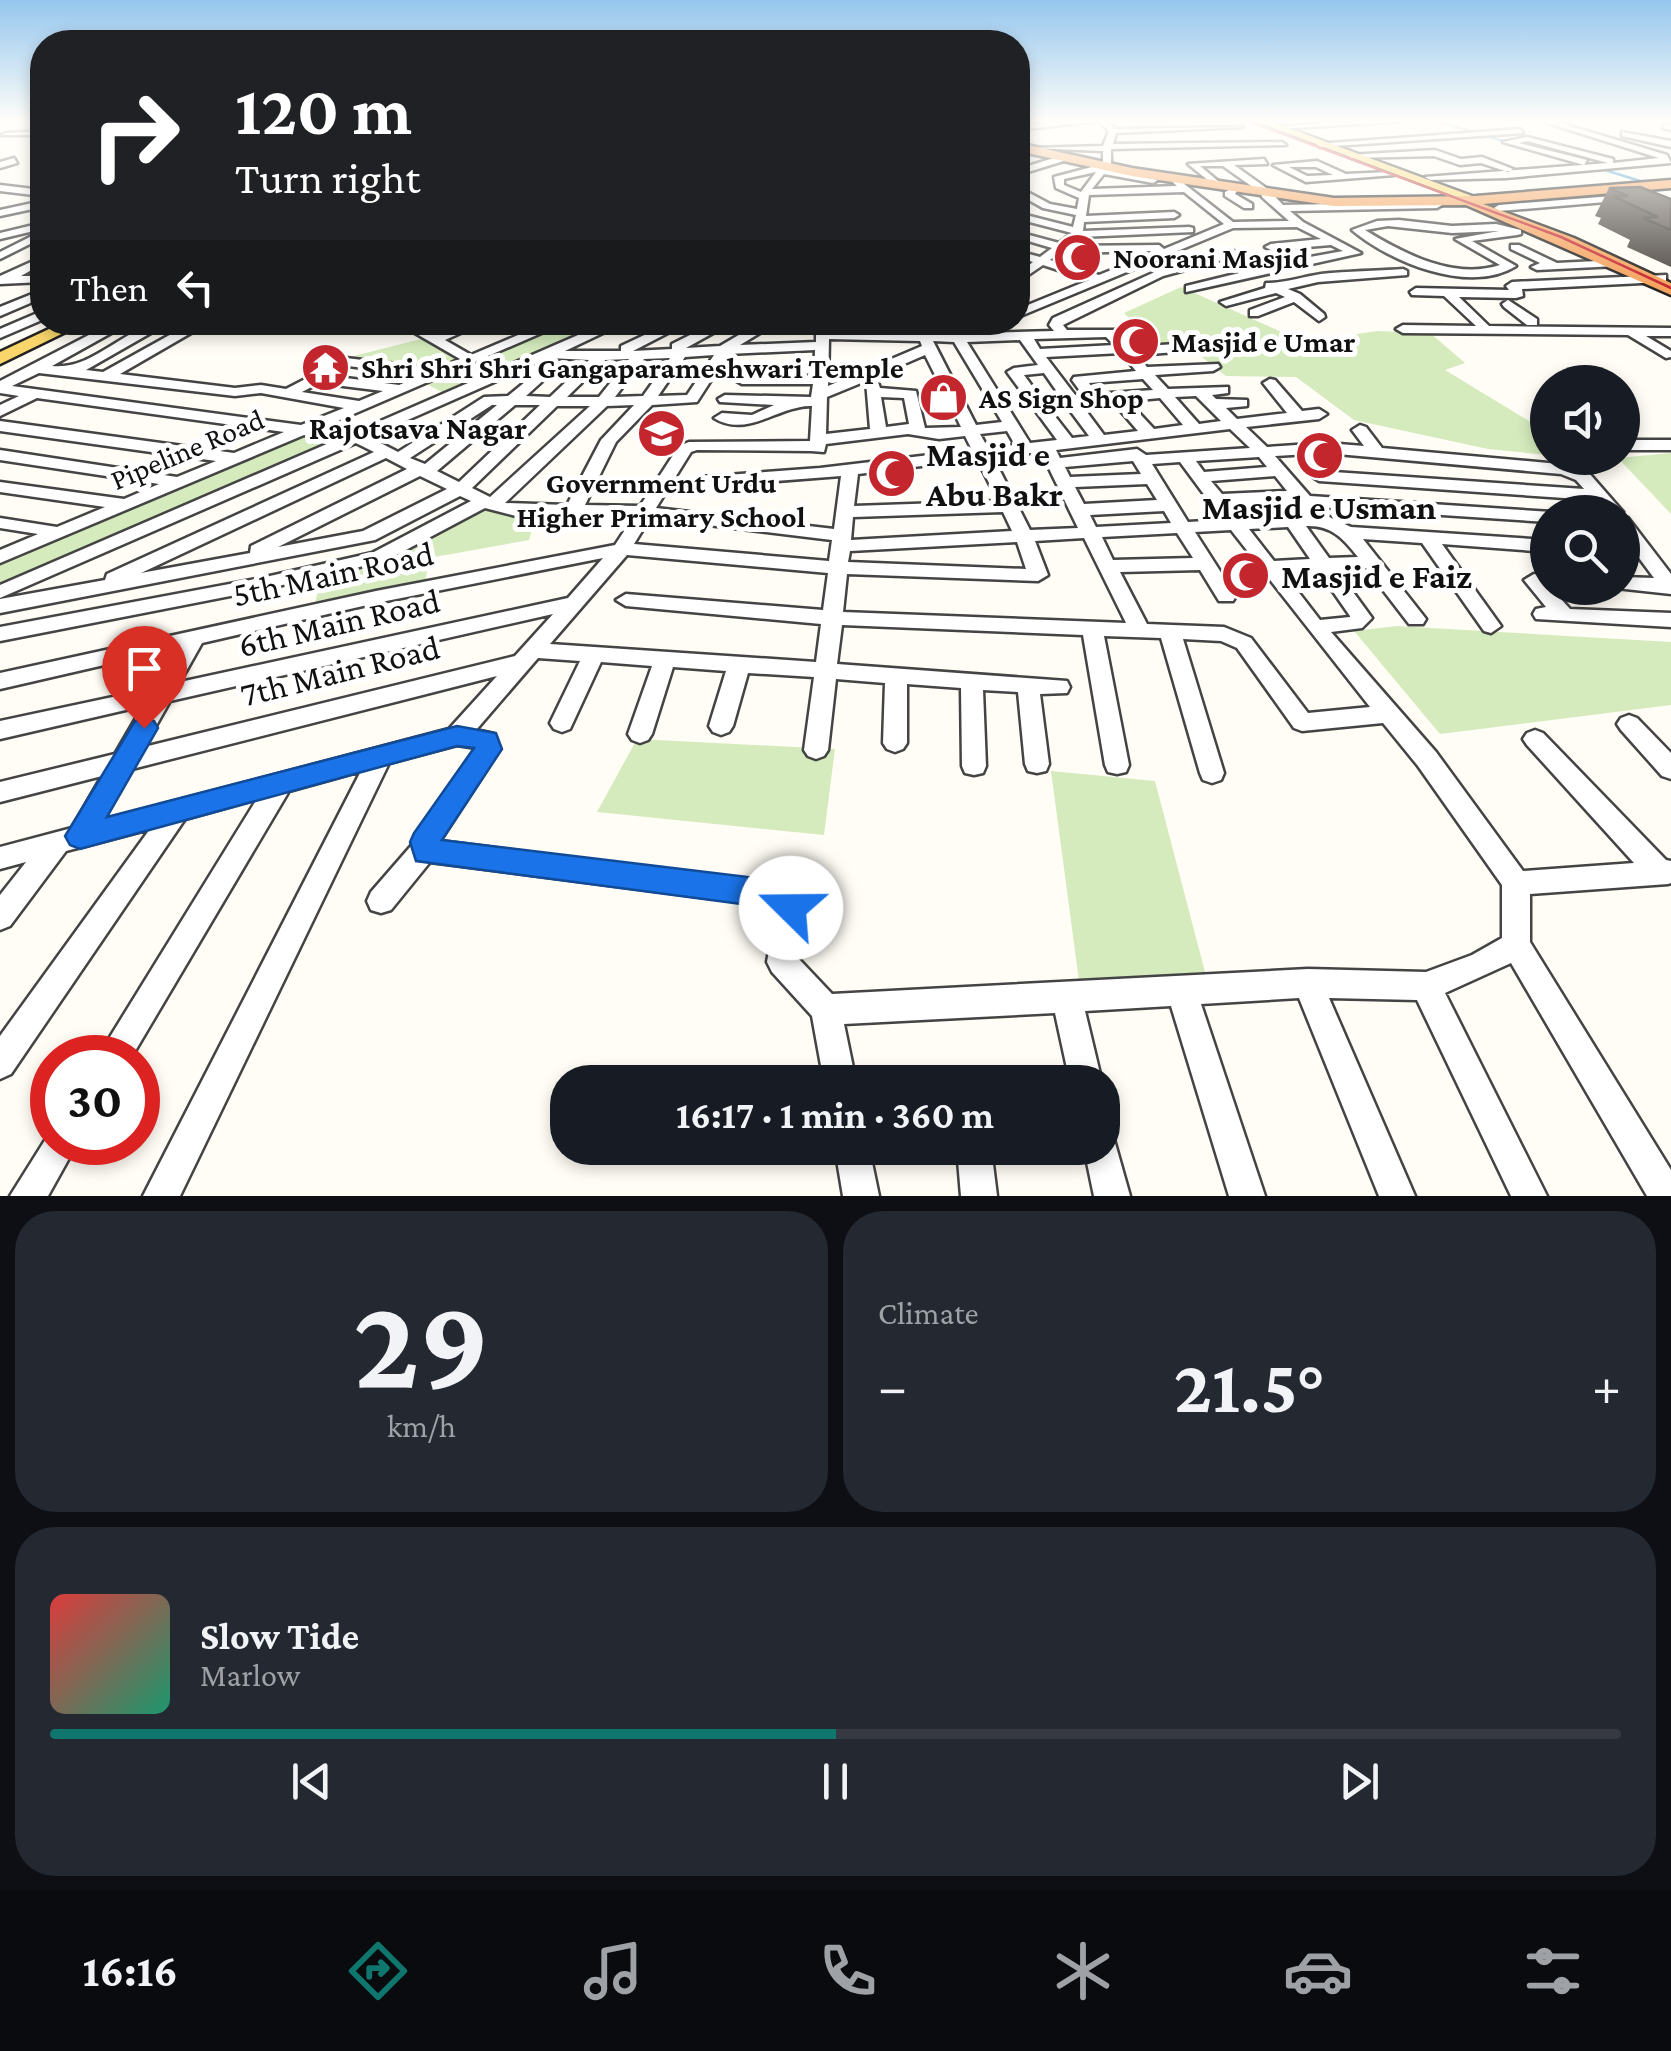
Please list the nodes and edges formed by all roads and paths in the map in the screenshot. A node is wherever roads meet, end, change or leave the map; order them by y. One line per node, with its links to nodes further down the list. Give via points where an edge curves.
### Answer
1 (1061, 177): 35 (street, via 1059,186)
2 (1095, 177): 35 (street)
3 (1129, 177): 17 (street)
4 (1140, 177): 17 (street)
5 (1164, 177): 16 (highway)
6 (1196, 177): 15 (highway)
7 (1208, 177): 15 (street)
8 (1245, 177): 22 (street)
9 (1301, 177): 10 (street)
10 (1344, 177)
11 (1399, 177): 24 (main road)
12 (1411, 177): 24 (main road)
13 (1436, 177): 24 (street, via 1430,177)
14 (1561, 177): 24 (street)
15 (1215, 183): 22 (highway)
16 (1178, 184): 17 (street); 20 (highway); 36 (street)
17 (1149, 185): 25 (street); 35 (street)
18 (1655, 185): 24 (highway); 32 (street)
19 (0, 188): 21 (street)
20 (1236, 190): 22 (highway); 29 (street, via 1228,194)
21 (30, 192)
22 (1266, 194): 24 (highway); 26 (highway); 33 (street)
23 (1030, 196): 35 (street)
24 (1462, 196): 28 (highway); 32 (highway); 47 (highway)
25 (1159, 202): 35 (street); 38 (street)
26 (1306, 204): 28 (highway); 33 (street); 41 (street)
27 (0, 205): 31 (street)
28 (1351, 205): 39 (street); 42 (street)
29 (1248, 206)
30 (30, 207): 31 (street)
31 (25, 208): 34 (street)
32 (1499, 208): 81 (highway)
33 (1282, 211): 36 (street); 44 (street)
34 (0, 213)
35 (1081, 213): 37 (street); 38 (street); 49 (street); 59 (street)
36 (1215, 213): 43 (street)
37 (1030, 215)
38 (1174, 216): 49 (street)
39 (1370, 218)
40 (30, 219): 45 (street)
41 (1338, 223)
42 (1394, 223): 47 (street); 47 (street, via 1357,230 1419,262 1462,270 1510,266 1460,239)
43 (1231, 224): 44 (street); 49 (street)
44 (1299, 224): 48 (street)
45 (0, 226)
46 (30, 229): 50 (street)
47 (1527, 231): 69 (highway)
48 (1312, 232): 51 (street); 55 (street)
49 (1193, 234): 56 (street)
50 (0, 236)
51 (1247, 237)
52 (30, 239): 58 (street)
53 (1030, 239): 59 (street)
54 (30, 240): 63 (street)
55 (1332, 242): 57 (street); 61 (street)
56 (1174, 247): 59 (street); 66 (street); 77 (street)
57 (1271, 247)
58 (0, 248)
59 (1062, 248): 68 (street)
60 (1500, 248): 71 (street, via 1520,246)
61 (1354, 252): 64 (street); 75 (street, via 1398,273)
62 (1233, 254): 66 (street)
63 (0, 256)
64 (1331, 256): 67 (street); 75 (street)
65 (1030, 258): 68 (street)
66 (1210, 260): 74 (street); 92 (street, via 1159,274)
67 (1312, 260): 74 (street); 76 (street)
68 (1044, 262): 72 (street); 77 (street)
69 (1617, 264): 71 (street); 81 (highway)
70 (1537, 266): 71 (street)
71 (1555, 266)
72 (1030, 270)
73 (30, 272): 82 (street)
74 (1242, 275): 84 (street); 85 (street)
75 (1364, 275): 76 (street)
76 (1343, 276): 84 (street)
77 (1100, 278): 86 (street)
78 (1030, 279): 80 (street)
79 (1462, 280): 89 (street)
80 (1038, 281)
81 (1663, 283): 89 (street, via 1514,286 1520,293)
82 (2, 284)
83 (1054, 286): 86 (street)
84 (1273, 287): 90 (street); 93 (street)
85 (1190, 289)
86 (1071, 291): 92 (street); 96 (street)
87 (1416, 292): 88 (street)
88 (1447, 292): 89 (street); 103 (street)
89 (1477, 293)
90 (1296, 297): 99 (street); 101 (street, via 1317,316)
91 (30, 299): 97 (street)
92 (1100, 302): 127 (street, via 1058,321)
93 (1226, 302)
94 (1030, 304): 96 (street)
95 (1508, 304): 103 (street, via 1535,322)
96 (1035, 306): 98 (street)
97 (0, 312)
98 (1030, 313)
99 (1254, 313)
100 (1416, 316): 103 (street)
101 (1293, 317)
102 (30, 322): 128 (street)
103 (1480, 322)
104 (1403, 329): 107 (street)
105 (1030, 330): 127 (street)
106 (1671, 332): 107 (street)
107 (1634, 333): 141 (street)
108 (51, 335): 131 (main road)
109 (100, 335): 147 (street)
110 (140, 335): 150 (street)
111 (180, 335): 153 (street)
112 (425, 335): 130 (street)
113 (446, 335): 130 (street)
114 (530, 335): 145 (street, Pipeline Road)
115 (590, 335): 139 (street)
116 (653, 335): 143 (street)
117 (703, 335): 137 (street)
118 (748, 335): 134 (street)
119 (800, 335): 132 (street)
120 (844, 335): 133 (street, via 823,336)
121 (923, 335): 160 (street)
122 (930, 335): 173 (street)
123 (945, 335): 129 (street)
124 (965, 335): 129 (street)
125 (976, 335): 129 (street)
126 (1024, 335): 138 (street)
127 (1064, 335): 136 (street, via 1112,334)
128 (0, 338): 131 (street)
129 (958, 338): 173 (street)
130 (434, 340): 145 (street)
131 (31, 345): 144 (main road)
132 (783, 346): 133 (street); 134 (street); 157 (street)
133 (822, 346): 164 (street)
134 (726, 347): 137 (street); 179 (street, via 694,398)
135 (1176, 348): 136 (street)
136 (1126, 350): 138 (street); 149 (street)
137 (674, 351): 140 (street); 179 (street)
138 (1036, 353): 152 (street)
139 (547, 354): 143 (street); 200 (street)
140 (641, 354): 143 (street); 178 (street)
141 (1666, 354)
142 (1003, 356): 148 (street)
143 (605, 357): 175 (street)
144 (0, 360)
145 (471, 360): 151 (street, Pipeline Road)
146 (1213, 367): 149 (street)
147 (36, 368): 150 (street); 161 (street)
148 (1016, 370): 152 (street); 180 (street)
149 (1143, 370): 152 (street); 158 (street); 165 (street)
150 (71, 372): 153 (street)
151 (441, 373): 155 (street, via 346,362); 162 (street, Pipeline Road)
152 (1051, 373): 158 (street); 176 (street)
153 (106, 376): 163 (street); 170 (street)
154 (541, 376): 174 (street)
155 (315, 378): 162 (street); 167 (street)
156 (742, 380): 157 (street)
157 (780, 380): 164 (street)
158 (1081, 380): 171 (street)
159 (1270, 383): 186 (street)
160 (872, 384): 164 (street); 195 (street, via 910,394); 198 (street)
161 (0, 388): 166 (street)
162 (401, 389): 182 (street, Pipeline Road)
163 (235, 392): 167 (street); 185 (street)
164 (818, 392): 177 (street); 203 (street)
165 (1161, 392): 168 (street); 169 (street); 192 (street)
166 (34, 394): 170 (street); 183 (street)
167 (289, 394): 182 (street)
168 (1212, 395): 181 (street); 189 (street)
169 (1115, 396): 171 (street); 197 (street)
170 (68, 398): 185 (street)
171 (1093, 398): 176 (street)
172 (725, 399): 177 (street)
173 (975, 399): 191 (street); 196 (street)
174 (515, 400): 175 (street); 214 (street, via 489,400); 219 (street)
175 (558, 400): 178 (street); 231 (street)
176 (1071, 400): 180 (street); 202 (street)
177 (794, 401): 187 (street, via 754,420)
178 (603, 402): 179 (street); 235 (street)
179 (646, 402): 240 (street, via 603,450)
180 (1036, 402): 204 (street)
181 (1242, 402)
182 (362, 406): 193 (street, Pipeline Road)
183 (0, 411)
184 (1319, 414): 186 (street)
185 (196, 416): 193 (street)
186 (1298, 416): 188 (street)
187 (722, 418)
188 (1278, 418): 189 (street); 208 (street)
189 (1232, 423): 192 (street); 209 (street)
190 (0, 426): 218 (street)
191 (1012, 426): 196 (street); 207 (street)
192 (1194, 428): 197 (street)
193 (302, 430): 200 (street); 218 (street, Pipeline Road)
194 (1360, 430): 212 (street)
195 (914, 431): 196 (street); 198 (street)
196 (969, 431): 210 (street)
197 (1149, 433): 199 (street)
198 (879, 435): 203 (street)
199 (1123, 436): 202 (street); 217 (street)
200 (358, 438): 214 (street); 272 (street)
201 (1412, 438): 216 (street)
202 (1100, 439): 204 (street)
203 (818, 443): 222 (street); 243 (street, via 690,446)
204 (1067, 443): 211 (street)
205 (1671, 445): 206 (street)
206 (1640, 446)
207 (1025, 448): 210 (street); 211 (street)
208 (1308, 448): 209 (street); 212 (street)
209 (1262, 452): 215 (street); 221 (street)
210 (981, 454): 220 (street); 238 (street)
211 (1050, 454): 217 (street); 228 (street)
212 (1378, 454): 216 (street)
213 (0, 455): 226 (street)
214 (393, 455): 219 (street); 271 (street)
215 (1184, 457): 217 (street); 224 (street)
216 (1425, 457): 229 (street); 232 (street, via 1564,469 1582,476)
217 (1140, 458): 225 (street)
218 (234, 459): 226 (street, Pipeline Road)
219 (424, 470): 231 (street); 263 (street)
220 (850, 470): 222 (street); 242 (street)
221 (1279, 472): 224 (street); 233 (street)
222 (820, 473): 227 (street)
223 (1319, 476): 229 (street)
224 (1199, 477): 234 (street)
225 (1154, 478): 228 (street); 237 (street)
226 (179, 482): 236 (street, Pipeline Road)
227 (698, 482)
228 (1064, 482): 239 (street)
229 (1443, 484): 232 (street); 241 (street)
230 (0, 486): 236 (street)
231 (462, 488): 235 (street); 263 (street, via 368,536)
232 (1599, 495)
233 (1301, 498): 234 (street); 241 (street); 245 (street)
234 (1215, 500): 248 (street)
235 (488, 503): 240 (street); 286 (street, via 378,556)
236 (124, 505): 250 (street, Pipeline Road)
237 (1170, 505): 239 (street); 249 (street)
238 (1009, 506): 242 (street); 253 (street)
239 (1079, 510): 251 (street)
240 (573, 511): 243 (street)
241 (1462, 511): 244 (street); 255 (street)
242 (845, 512): 259 (street)
243 (643, 513): 258 (street); 259 (street)
244 (1530, 515)
245 (1321, 520): 246 (street); 252 (street)
246 (1293, 521): 248 (street); 265 (street)
247 (0, 522): 250 (street)
248 (1233, 524): 249 (street); 268 (street)
249 (1184, 527): 251 (street); 266 (street)
250 (59, 532): 262 (street, Pipeline Road)
251 (1090, 532): 253 (street); 267 (street)
252 (1348, 532): 254 (street); 264 (street)
253 (1024, 536): 259 (street); 259 (street, via 1035,576)
254 (1427, 538): 255 (street); 281 (street)
255 (1482, 541): 257 (street)
256 (1640, 543): 261 (street)
257 (1530, 545)
258 (622, 550): 259 (street, 5th Main Road); 275 (street); 287 (street, 5th Main Road)
259 (840, 550): 278 (street)
260 (1640, 552): 261 (street)
261 (1648, 553): 270 (street)
262 (0, 557)
263 (234, 562): 271 (street)
264 (1372, 562): 265 (street); 279 (street)
265 (1326, 563): 268 (street); 282 (street, via 1362,618)
266 (1207, 564): 267 (street); 273 (street)
267 (1107, 566): 284 (street)
268 (1267, 567): 282 (street)
269 (1640, 584): 270 (street)
270 (1670, 586)
271 (85, 591): 277 (street)
272 (0, 592)
273 (1226, 596)
274 (626, 600): 278 (street)
275 (574, 603): 289 (street); 298 (street, 6th Main Road)
276 (1548, 605): 280 (street, via 1553,614)
277 (0, 606)
278 (832, 618): 283 (street); 292 (street)
279 (1416, 619)
280 (1671, 620)
281 (1491, 626)
282 (1315, 627): 299 (street)
283 (1092, 629): 284 (street); 312 (street)
284 (1140, 631): 285 (street)
285 (1170, 632): 299 (street, via 1240,639 1307,724); 315 (street)
286 (0, 634)
287 (195, 638): 294 (street, 5th Main Road); 298 (street)
288 (594, 654): 289 (street, 7th Main Road); 290 (street, 7th Main Road); 300 (street)
289 (528, 656): 305 (street); 310 (street, 7th Main Road)
290 (665, 659): 291 (street, 7th Main Road); 304 (street)
291 (740, 664): 292 (street, 7th Main Road); 302 (street)
292 (826, 672): 293 (street, 7th Main Road); 308 (street)
293 (896, 677): 295 (street, 7th Main Road); 307 (street)
294 (0, 681)
295 (972, 682): 296 (street, 7th Main Road); 313 (street)
296 (1028, 686): 297 (street, 7th Main Road); 311 (street)
297 (1059, 688)
298 (164, 696): 303 (street, 6th Main Road); 310 (street)
299 (1390, 714): 323 (street)
300 (562, 723)
301 (1629, 724): 314 (street)
302 (722, 726)
303 (0, 730)
304 (640, 734)
305 (457, 736): 309 (street); 320 (street, via 486,740 488,749)
306 (1535, 739): 322 (street)
307 (895, 743)
308 (816, 750)
309 (380, 757): 316 (street); 341 (street)
310 (124, 760): 317 (street, 7th Main Road); 319 (street)
311 (1037, 764)
312 (1117, 765)
313 (974, 766)
314 (1671, 769)
315 (1212, 773)
316 (280, 784): 318 (street); 332 (street)
317 (0, 792)
318 (176, 812): 319 (street); 333 (street)
319 (68, 840): 321 (street); 325 (street)
320 (424, 850): 324 (street); 331 (street, via 780,895 791,908 783,967)
321 (0, 858)
322 (1666, 872): 323 (street)
323 (1516, 882): 326 (street)
324 (381, 901)
325 (0, 917)
326 (1516, 945): 328 (street); 348 (street)
327 (1308, 982): 328 (street); 329 (street); 346 (street)
328 (1426, 986): 347 (street)
329 (1180, 990): 330 (street); 345 (street)
330 (1066, 996): 331 (street); 335 (street)
331 (826, 1009): 334 (street)
332 (127, 1035)
333 (0, 1062)
334 (837, 1065)
335 (1082, 1065)
336 (47, 1165): 340 (street)
337 (855, 1165): 342 (street)
338 (976, 1165): 343 (street)
339 (1105, 1165): 344 (street)
340 (28, 1196)
341 (162, 1196)
342 (861, 1196)
343 (979, 1196)
344 (1112, 1196)
345 (1246, 1196)
346 (1396, 1196)
347 (1529, 1196)
348 (1668, 1196)

